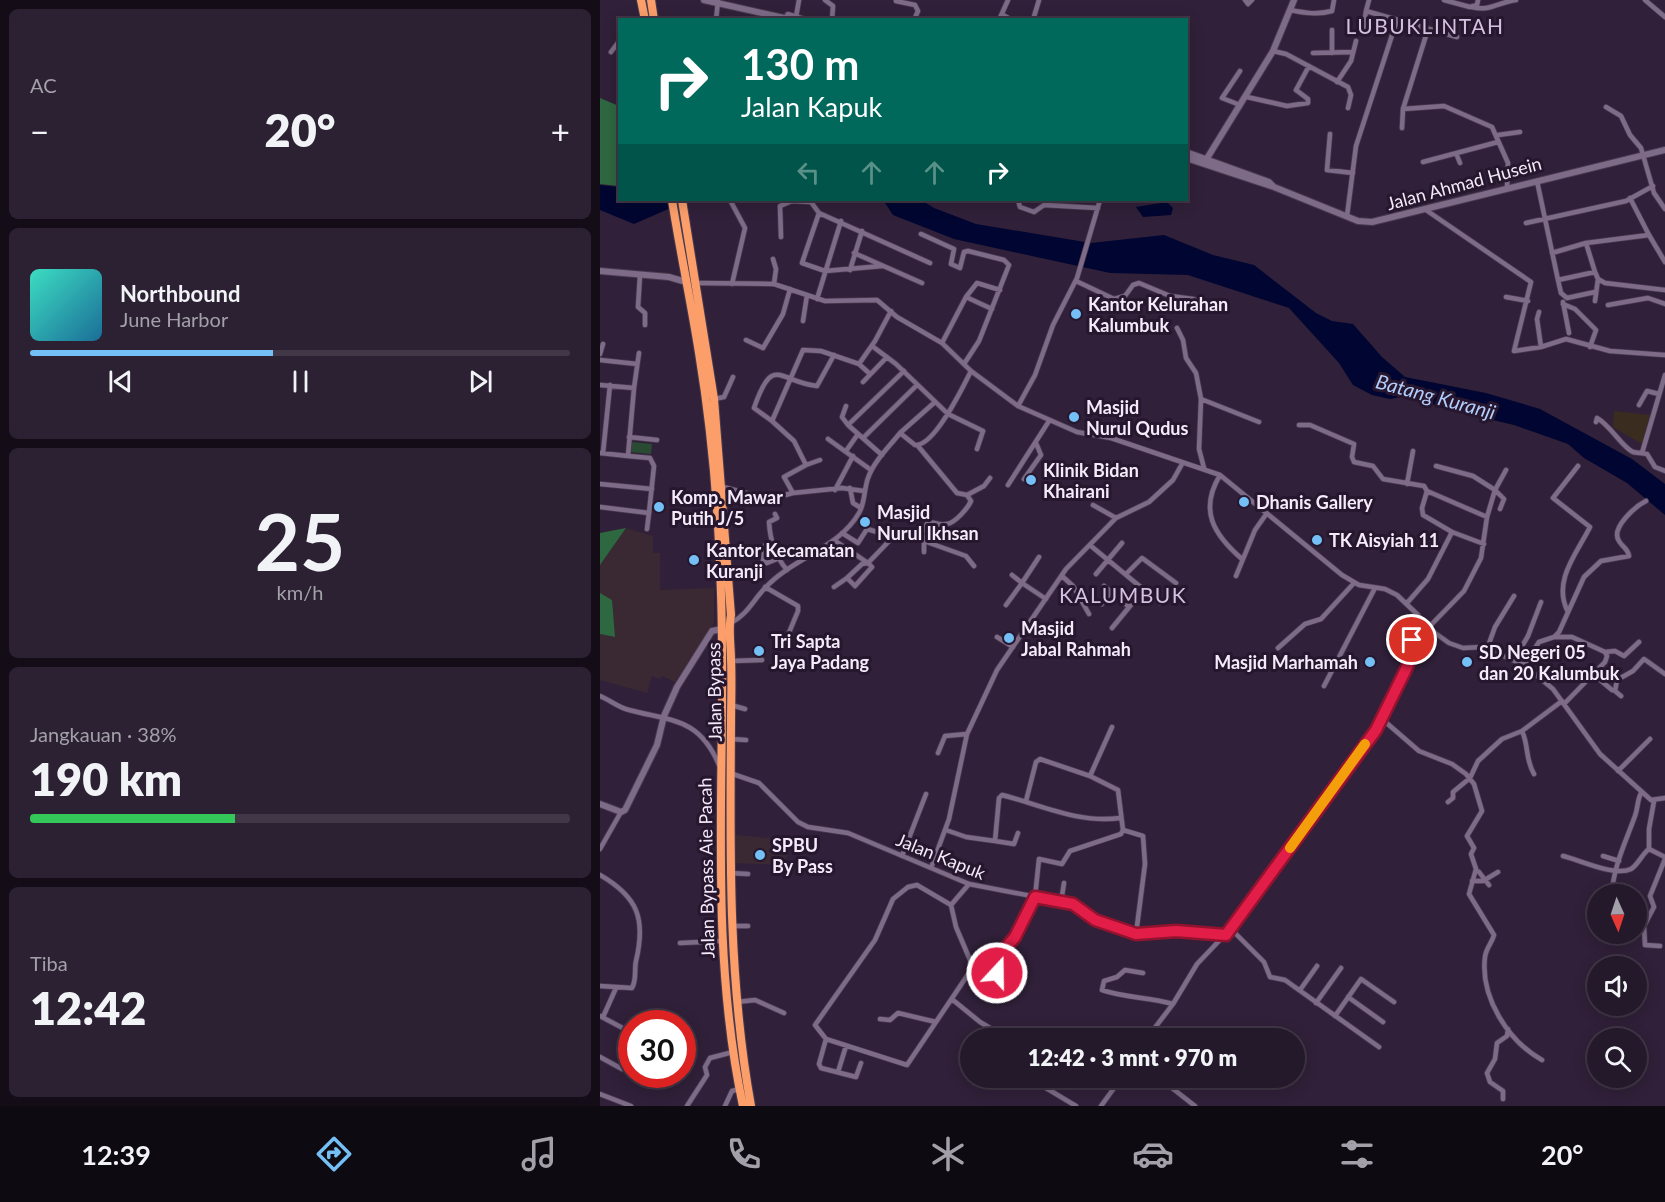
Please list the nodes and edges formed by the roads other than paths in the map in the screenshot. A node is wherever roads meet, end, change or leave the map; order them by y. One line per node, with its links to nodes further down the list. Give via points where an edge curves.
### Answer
1 (641, 0): 24 (highway)
2 (651, 0): 25 (highway)
3 (704, 0): 17 (main road)
4 (799, 0): 28 (street)
5 (825, 0): 29 (street, via 833,6)
6 (1008, 0): 22 (street)
7 (1039, 0): 33 (street)
8 (1245, 0): 9 (street, via 1248,4)
9 (1252, 0)
10 (1292, 0): 20 (main road)
11 (1334, 0): 20 (street, via 1332,11 1328,12 1308,14)
12 (1369, 0): 21 (street)
13 (1444, 0): 19 (street)
14 (1478, 0): 19 (street)
15 (1516, 0): 19 (street, via 1488,10)
16 (1645, 0): 23 (street)
17 (718, 1): 26 (street); 27 (main road); 28 (main road)
18 (896, 1): 30 (street, via 915,5 918,11)
19 (1472, 7)
20 (1290, 10): 41 (main road)
21 (1366, 11): 34 (street); 37 (street)
22 (1003, 15): 31 (street); 32 (street)
23 (1665, 17)
24 (645, 18)
25 (654, 18)
26 (716, 18)
27 (780, 18)
28 (794, 18)
29 (832, 18)
30 (915, 18)
31 (999, 18)
32 (1008, 18)
33 (1034, 18)
34 (1397, 20): 35 (street); 67 (street, via 1356,146)
35 (1428, 29): 38 (street); 53 (street)
36 (1332, 30): 45 (street)
37 (1363, 31)
38 (1457, 38)
39 (1356, 41): 43 (street)
40 (618, 43): 42 (street)
41 (1273, 51): 46 (street); 49 (main road)
42 (611, 52)
43 (1353, 52): 45 (street); 48 (street)
44 (1313, 53): 45 (street)
45 (1332, 53)
46 (1309, 66): 48 (street); 49 (street, via 1296,90 1308,103 1287,106)
47 (1240, 71): 50 (street, via 1222,98)
48 (1337, 82): 52 (street, via 1350,92)
49 (1247, 97): 50 (main road)
50 (1240, 105): 64 (main road)
51 (1606, 107): 62 (street, via 1621,116)
52 (1347, 108)
53 (1403, 109): 54 (street); 57 (street, via 1444,106 1481,120)
54 (1402, 128)
55 (1520, 132): 57 (street)
56 (1330, 134): 67 (street, via 1327,170)
57 (1497, 135): 58 (street)
58 (1498, 142): 61 (street); 71 (street, via 1508,163)
59 (1665, 150): 62 (main road, Jalan Ahmad Husein)
60 (1188, 153): 64 (main road, Jalan Ahmad Husein)
61 (1456, 153): 65 (street); 66 (street)
62 (1644, 154): 68 (main road, Jalan Ahmad Husein); 69 (street)
63 (1188, 159): 70 (main road, Jalan Ahmad Husein)
64 (1206, 160): 70 (main road, Jalan Ahmad Husein, via 1269,182)
65 (1424, 162)
66 (1460, 163)
67 (1353, 173): 84 (street)
68 (1537, 179): 71 (main road, Jalan Ahmad Husein); 85 (street)
69 (1653, 186): 72 (street); 81 (street)
70 (1274, 188): 84 (main road, Jalan Ahmad Husein)
71 (1507, 188): 82 (main road, Jalan Ahmad Husein)
72 (1630, 198): 85 (street); 90 (street)
73 (672, 201): 109 (highway, Jalan Bypass)
74 (682, 201): 110 (highway)
75 (731, 201): 112 (street, via 745,228)
76 (793, 201): 91 (street, via 783,203 779,209)
77 (805, 201): 83 (street, via 812,202)
78 (1018, 201): 80 (street, via 1020,207 1034,212 1044,205)
79 (1100, 201): 80 (street)
80 (1098, 208): 107 (street)
81 (1665, 209)
82 (1426, 210): 84 (main road, Jalan Ahmad Husein, via 1372,222); 123 (street, via 1530,281)
83 (819, 213): 86 (street); 103 (street, via 802,261)
84 (1347, 216)
85 (1545, 219): 87 (street); 96 (street)
86 (841, 221): 88 (street); 103 (street)
87 (1526, 223)
88 (862, 231): 95 (street); 99 (street)
89 (921, 234): 93 (street)
90 (1649, 235): 92 (street); 98 (street)
91 (781, 237)
92 (1586, 243): 96 (street); 104 (street)
93 (954, 249): 94 (street); 94 (street, via 951,264 960,268)
94 (964, 252): 115 (street, via 1008,262)
95 (854, 253): 100 (street); 101 (street)
96 (1552, 253): 108 (street)
97 (773, 260): 113 (street)
98 (1665, 262)
99 (930, 263)
100 (882, 266): 101 (street); 111 (street)
101 (850, 270): 103 (street)
102 (600, 271): 105 (main road)
103 (825, 271): 122 (street)
104 (1595, 272): 106 (street); 108 (street)
105 (640, 276): 109 (main road); 133 (street, via 638,307 645,313)
106 (1598, 279): 116 (street, via 1616,285); 117 (street)
107 (1076, 280): 129 (street, via 1114,299 1125,296 1133,285 1139,284); 168 (street)
108 (1558, 280): 121 (street)
109 (686, 282): 183 (highway, Jalan Bypass)
110 (696, 283): 112 (street); 163 (highway)
111 (922, 283)
112 (732, 284): 113 (street)
113 (774, 284): 114 (street)
114 (790, 289): 118 (street); 136 (street, via 783,314 764,348)
115 (1000, 290): 119 (street, via 977,283); 128 (street)
116 (1665, 290)
117 (1595, 292): 121 (street); 124 (street)
118 (807, 296): 122 (street); 132 (street)
119 (966, 297): 128 (street); 137 (street)
120 (1506, 297): 123 (street)
121 (1564, 297): 125 (street)
122 (817, 299): 130 (street, via 873,300)
123 (1528, 301): 140 (street, via 1513,350)
124 (1595, 301)
125 (1563, 304): 135 (street); 141 (street, via 1575,309 1596,330)
126 (1665, 304): 127 (street, via 1648,298)
127 (1608, 305)
128 (992, 309): 150 (street)
129 (1223, 310)
130 (891, 311): 137 (street); 139 (street)
131 (1539, 312): 140 (street)
132 (803, 321)
133 (645, 325)
134 (1177, 328): 164 (street, via 1184,340 1186,358 1196,373)
135 (1569, 333)
136 (746, 340)
137 (942, 343): 150 (street)
138 (603, 344): 143 (street)
139 (872, 346): 146 (street); 148 (street)
140 (1541, 347): 141 (street, via 1566,339)
141 (1590, 347): 145 (street)
142 (639, 352): 149 (street)
143 (600, 354)
144 (834, 355): 148 (street); 156 (street, via 803,350); 156 (street, via 817,386)
145 (1665, 355)
146 (887, 357): 151 (street); 153 (street)
147 (600, 360): 149 (street)
148 (859, 363): 153 (street)
149 (637, 364): 161 (street)
150 (964, 364): 152 (street)
151 (904, 371): 159 (street); 175 (street)
152 (971, 371): 168 (street); 169 (street)
153 (870, 374): 157 (street)
154 (1665, 375): 162 (street)
155 (734, 377): 163 (street, via 724,397)
156 (791, 377): 170 (street); 170 (street, via 772,374 754,407)
157 (863, 382)
158 (600, 384): 160 (street)
159 (917, 384): 165 (street); 177 (street)
160 (610, 385): 161 (street); 187 (street)
161 (634, 388): 178 (street)
162 (1659, 394): 166 (street, via 1647,392); 188 (street)
163 (714, 399): 183 (highway)
164 (1201, 399): 172 (street); 197 (street, via 1199,449)
165 (935, 402): 169 (street); 176 (street)
166 (1639, 405)
167 (846, 406): 175 (street, via 842,417)
168 (1018, 406): 171 (street)
169 (948, 414): 182 (street); 184 (street, via 983,431)
170 (772, 421): 194 (street, via 794,441)
171 (1049, 421): 181 (street); 193 (street)
172 (1259, 422)
173 (1596, 422): 188 (street, via 1597,418 1605,422 1627,447)
174 (1299, 424): 205 (street, via 1354,444 1354,462 1373,466 1383,479)
175 (848, 425): 177 (street)
176 (900, 433): 182 (street); 189 (street)
177 (860, 436): 185 (street); 189 (street)
178 (629, 437): 179 (street); 190 (street)
179 (657, 440)
180 (828, 440): 185 (street)
181 (1036, 443): 203 (street, via 1041,455); 206 (street)
182 (918, 446): 215 (street, via 957,493)
183 (715, 449): 207 (highway); 273 (highway, Jalan Bypass)
184 (977, 449)
185 (846, 451): 191 (street)
186 (1413, 451): 205 (street)
187 (602, 453): 190 (street)
188 (1642, 453): 200 (street, via 1655,467)
189 (882, 455): 198 (street)
190 (628, 456): 209 (street, via 653,460)
191 (853, 456): 198 (street); 210 (street)
192 (820, 460): 194 (street)
193 (1182, 464): 197 (street); 225 (street, via 1173,480 1149,502)
194 (806, 465): 214 (street, via 784,477)
195 (1436, 466): 211 (street, via 1473,476)
196 (1578, 466): 270 (street, via 1553,499 1590,527 1563,580 1562,596)
197 (1204, 468): 201 (street)
198 (871, 470): 212 (street)
199 (1506, 470): 211 (street)
200 (1665, 471)
201 (1220, 475): 222 (street); 242 (street, via 1210,490 1211,514 1216,533)
202 (990, 478): 215 (street)
203 (1024, 479)
204 (600, 484): 209 (street)
205 (1407, 484): 213 (street, via 1424,486)
206 (1008, 485)
207 (723, 487): 214 (street, via 769,499); 273 (highway, via 731,615)
208 (850, 488): 210 (street); 212 (street); 219 (street, via 853,503)
209 (651, 489): 221 (street)
210 (834, 490): 214 (street)
211 (1495, 490): 220 (street, via 1504,499); 224 (street)
212 (864, 491): 219 (street)
213 (1427, 491): 224 (street); 227 (street, via 1423,515)
214 (793, 493)
215 (968, 495): 229 (street, via 971,503 952,523 928,522)
216 (1646, 501): 270 (street, via 1623,520 1617,535 1629,556 1601,561 1584,577)
217 (1093, 505): 225 (street)
218 (600, 507): 221 (street)
219 (861, 508): 228 (street)
220 (1500, 509)
221 (649, 513): 226 (street)
222 (1267, 513): 242 (street, via 1257,525); 255 (street)
223 (775, 514): 234 (street, via 777,518 769,522)
224 (1487, 517): 236 (street)
225 (1116, 518): 237 (street)
226 (647, 529)
227 (1452, 532): 236 (street); 266 (street, via 1428,579)
228 (842, 533): 231 (street); 232 (street)
229 (922, 533): 230 (street, via 901,539); 233 (street)
230 (894, 536): 232 (street, via 869,529 858,543); 244 (street)
231 (834, 540): 238 (street); 246 (street)
232 (849, 540): 238 (street)
233 (924, 541): 239 (street); 245 (street, via 966,556)
234 (772, 543): 241 (street); 241 (street, via 765,545 763,561)
235 (1122, 543): 243 (street)
236 (1484, 544): 275 (street, via 1464,591)
237 (1092, 546): 243 (street); 250 (street)
238 (845, 547): 244 (street)
239 (924, 552)
240 (1039, 556): 253 (street)
241 (777, 559): 246 (street)
242 (1242, 559): 251 (street)
243 (1109, 561): 247 (street); 248 (street)
244 (868, 563): 252 (street); 252 (street, via 871,571 856,585)
245 (974, 566)
246 (787, 570): 257 (street)
247 (1096, 574)
248 (1126, 574): 254 (street, via 1142,558); 260 (street)
249 (1012, 575): 253 (street)
250 (1062, 576): 263 (street); 271 (street, via 1073,586)
251 (1236, 576)
252 (847, 578): 258 (street)
253 (1022, 582): 263 (street); 268 (street)
254 (1176, 583)
255 (1354, 583): 259 (street); 281 (street, via 1322,619 1305,624)
256 (1104, 586): 261 (street)
257 (765, 587): 273 (street, via 743,616); 276 (street, via 798,606)
258 (834, 587)
259 (1376, 588): 266 (street, via 1386,589); 292 (street)
260 (1144, 590): 265 (street); 269 (street)
261 (1111, 592): 267 (street); 269 (street)
262 (1514, 596): 282 (street)
263 (1046, 599): 280 (street)
264 (1541, 602): 285 (street)
265 (1160, 603)
266 (1407, 603): 272 (street)
267 (1102, 604)
268 (1006, 605)
269 (1129, 607): 274 (street)
270 (1567, 610): 277 (street)
271 (1089, 614)
272 (1421, 623): 275 (street); 300 (street, via 1413,635 1408,665)
273 (725, 627): 286 (highway, Jalan Bypass); 299 (main road, via 712,631); 308 (highway, Jalan Bypass Aie Pacah)
274 (1112, 628)
275 (1428, 628): 282 (street, via 1449,643)
276 (788, 635)
277 (1554, 637): 283 (street, via 1572,638); 287 (street, via 1539,642)
278 (997, 638): 280 (street)
279 (1639, 642): 283 (street, via 1624,656 1615,651)
280 (1013, 647): 303 (street)
281 (1278, 648)
282 (1487, 649): 285 (street)
283 (1605, 652): 288 (street, via 1607,659)
284 (762, 660): 286 (street)
285 (1514, 660): 287 (street)
286 (731, 661): 297 (highway, Jalan Bypass)
287 (1524, 665): 296 (street)
288 (1600, 667): 289 (street); 291 (street)
289 (1593, 674): 293 (street); 296 (street)
290 (1665, 674): 291 (street, via 1644,659)
291 (1617, 680): 295 (street, via 1615,691)
292 (1324, 686)
293 (1612, 690)
294 (600, 696): 299 (street, via 627,710)
295 (1621, 696)
296 (1563, 702): 302 (street); 309 (street, via 1600,754)
297 (731, 705): 298 (street); 304 (highway, Jalan Bypass)
298 (745, 709)
299 (664, 716): 308 (street, via 696,732); 321 (main road, via 657,745 631,800)
300 (1382, 719): 313 (street, via 1419,752 1452,764); 352 (street)
301 (1112, 727): 312 (street)
302 (1522, 731): 311 (street, via 1527,763); 313 (street, via 1502,739 1478,761)
303 (967, 734): 307 (street, via 945,736); 323 (street)
304 (731, 739): 306 (street); 310 (highway, Jalan Bypass)
305 (1650, 739): 309 (street)
306 (746, 740)
307 (938, 753)
308 (721, 768): 355 (highway, Jalan Bypass Aie Pacah)
309 (1618, 771): 314 (street)
310 (730, 773): 329 (street, Jalan Kapuk, via 759,783 808,827 848,833); 338 (highway, Jalan Bypass)
311 (1534, 774)
312 (1090, 776): 317 (street, via 1040,759); 322 (street, via 1118,790)
313 (1470, 778): 319 (street, via 1453,792); 342 (street, via 1482,806 1467,836 1474,850 1471,854 1476,869)
314 (1641, 793): 318 (street); 333 (street)
315 (926, 794): 329 (street)
316 (1665, 798): 318 (street)
317 (1026, 801): 322 (street, via 1077,818); 326 (street, via 1002,795 999,798)
318 (1654, 801): 328 (street)
319 (1448, 802)
320 (600, 804): 321 (main road)
321 (621, 812): 327 (street)
322 (1120, 818): 324 (street)
323 (946, 830): 326 (street); 334 (street)
324 (1123, 830): 347 (street, via 1070,851 1062,864 1040,858); 353 (street, via 1143,836 1145,864)
325 (1018, 833): 326 (street, via 1014,844)
326 (995, 841)
327 (600, 849)
328 (1649, 849): 332 (street); 335 (street, via 1634,868)
329 (902, 856): 334 (street, Jalan Kapuk)
330 (1563, 856): 335 (street)
331 (1603, 856): 333 (street)
332 (1665, 858): 357 (street, via 1650,896 1654,907 1644,934 1645,945)
333 (1619, 861): 335 (street)
334 (931, 868): 344 (street, Jalan Kapuk)
335 (1616, 870): 345 (street)
336 (1479, 872): 341 (street)
337 (1498, 872): 341 (street)
338 (730, 873): 339 (street); 350 (highway, Jalan Bypass)
339 (748, 874)
340 (600, 875): 363 (street, via 617,885 639,913 641,948 635,984 628,990)
341 (1484, 880): 342 (street); 346 (street)
342 (1472, 881): 380 (street, via 1470,897 1494,935 1485,954 1488,989 1500,1020)
343 (1064, 883): 348 (street)
344 (969, 884): 347 (street, Jalan Kapuk); 349 (street)
345 (1614, 884)
346 (1489, 885)
347 (1035, 897): 348 (street, Jalan Kapuk); 359 (street, via 1015,937 1003,951 997,973 988,975)
348 (1061, 902): 353 (street, Jalan Kapuk, via 1073,904 1095,920)
349 (951, 905): 359 (street); 381 (street, via 917,885 893,899 875,940 815,1025)
350 (731, 926): 351 (street); 367 (highway, Jalan Bypass)
351 (748, 926)
352 (1231, 929): 354 (street); 364 (street, via 1264,962 1270,977 1285,980)
353 (1136, 934): 354 (street, Jalan Kapuk, via 1176,931)
354 (1226, 935): 370 (street, via 1197,964)
355 (723, 941): 356 (street); 385 (highway, Jalan Bypass Aie Pacah)
356 (680, 943)
357 (1660, 946)
358 (1317, 966): 364 (street)
359 (973, 967): 366 (street)
360 (1341, 968): 369 (street)
361 (1143, 973): 370 (street, via 1125,970 1104,981 1102,990)
362 (600, 986): 363 (street)
363 (616, 988): 372 (street)
364 (1300, 990): 369 (street)
365 (1348, 997): 368 (street, via 1361,979); 373 (street); 376 (street)
366 (953, 1000): 375 (street); 378 (street)
367 (737, 1002): 371 (street, via 755,1000); 383 (highway, Jalan Bypass)
368 (1394, 1002)
369 (1316, 1003): 373 (street)
370 (1173, 1004): 379 (street)
371 (784, 1013)
372 (602, 1016): 377 (street)
373 (1335, 1016): 384 (street)
374 (880, 1019): 375 (street, via 890,1020 898,1013)
375 (936, 1022): 382 (street, via 907,1065)
376 (1383, 1022)
377 (618, 1025)
378 (990, 1028)
379 (1155, 1028)
380 (1508, 1029): 387 (street); 396 (street, via 1507,1036 1497,1043 1495,1059 1487,1073 1490,1082 1503,1091)
381 (826, 1039): 382 (street); 390 (street, via 819,1066)
382 (846, 1046): 390 (street)
383 (742, 1047): 385 (highway); 402 (highway, Jalan Bypass)
384 (1379, 1047)
385 (733, 1052): 394 (highway, Jalan Bypass Aie Pacah); 399 (street, via 711,1058 705,1067 707,1075)
386 (600, 1057): 389 (street)
387 (1542, 1060)
388 (861, 1063): 390 (street, via 857,1076)
389 (618, 1067)
390 (838, 1072)
391 (1046, 1088): 403 (street)
392 (1114, 1088): 404 (street)
393 (1172, 1088): 405 (street)
394 (739, 1089): 400 (street, via 732,1091); 401 (highway, Jalan Bypass Aie Pacah)
395 (600, 1094): 397 (street)
396 (1503, 1099)
397 (622, 1104): 398 (street)
398 (631, 1106)
399 (687, 1106)
400 (725, 1106)
401 (743, 1106)
402 (751, 1106)
403 (1076, 1106)
404 (1101, 1106)
405 (1194, 1106)

